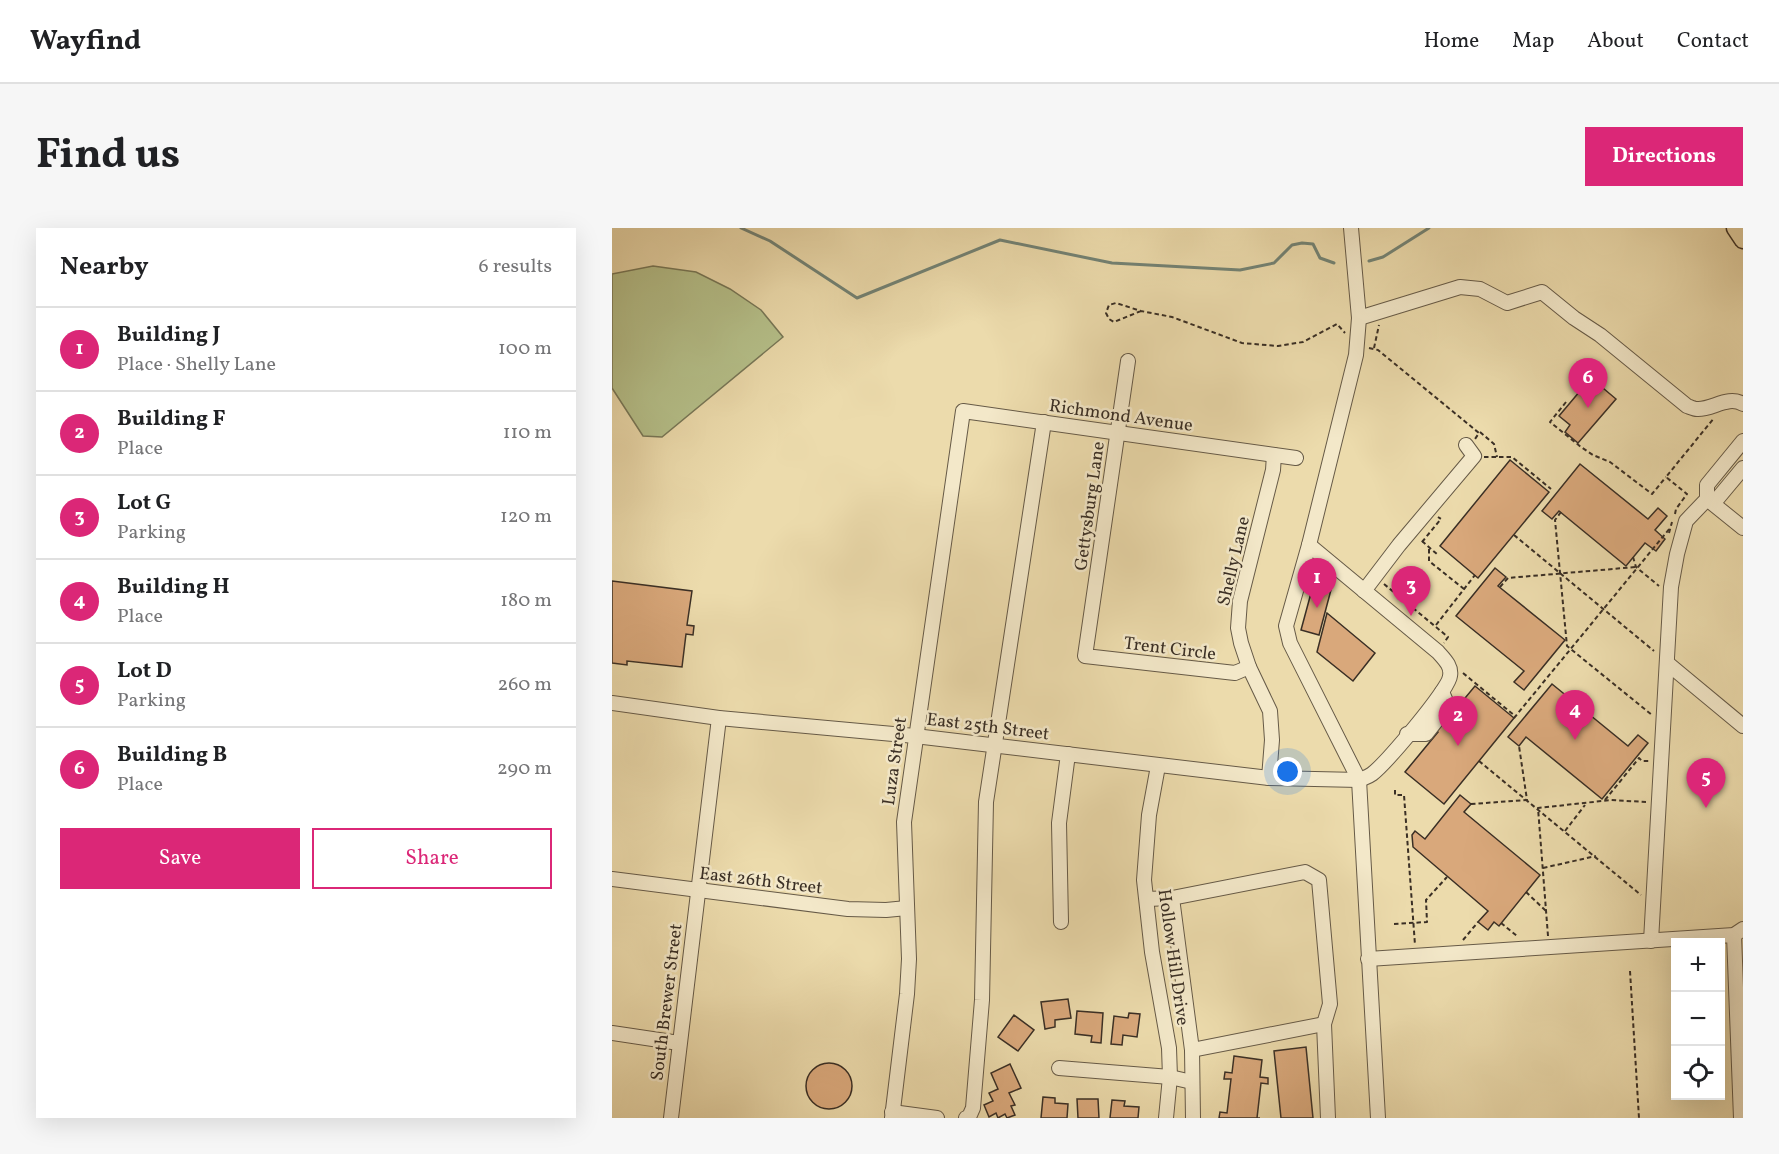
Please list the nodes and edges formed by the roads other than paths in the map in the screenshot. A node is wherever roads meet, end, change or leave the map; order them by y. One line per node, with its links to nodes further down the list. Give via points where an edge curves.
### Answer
1 (1351, 228): 4 (street)
2 (1735, 228): 3 (main road)
3 (1743, 240)
4 (1359, 318): 6 (street, via 1460,286 1480,289 1507,303 1542,292 1687,406 1697,409 1731,401); 17 (street, via 1356,355)
5 (1128, 361): 9 (street, Gettysburg Lane)
6 (1743, 404)
7 (963, 411): 8 (street, Richmond Avenue); 25 (street, Luza Street)
8 (1044, 423): 9 (street, Richmond Avenue); 26 (street)
9 (1118, 433): 12 (street, Richmond Avenue); 19 (street, Gettysburg Lane)
10 (1743, 441): 15 (street, via 1707,485)
11 (1471, 443): 18 (street, via 1474,456 1399,545)
12 (1274, 455): 13 (street, Richmond Avenue); 21 (street, Shelly Lane, via 1240,601 1240,643)
13 (1296, 458)
14 (1743, 468): 15 (street, via 1718,498)
15 (1707, 499): 16 (street); 20 (street, via 1686,521 1677,554)
16 (1743, 528)
17 (1309, 545): 18 (street); 30 (street, via 1286,626 1290,643)
18 (1371, 590): 30 (street, via 1448,663 1450,677 1384,762 1370,776)
19 (1085, 656): 21 (street, Trent Circle, via 1235,673)
20 (1667, 663): 24 (street); 38 (street)
21 (1249, 667): 29 (street, Shelly Lane, via 1270,711)
22 (612, 704): 23 (street, East 25th Street)
23 (719, 718): 25 (street, East 25th Street); 32 (street, South Brewer Street)
24 (1743, 726)
25 (915, 736): 26 (street, East 25th Street); 35 (street, Luza Street, via 904,822)
26 (995, 745): 27 (street, East 25th Street); 52 (street, via 986,802 982,1000 974,1108)
27 (1068, 754): 28 (street, East 25th Street); 36 (street, via 1059,823)
28 (1158, 766): 29 (street, East 25th Street); 34 (street, Hollow Hill Drive, via 1146,844)
29 (1269, 778): 30 (street, East 25th Street)
30 (1359, 780): 39 (street)
31 (612, 879): 32 (street, East 26th Street)
32 (698, 890): 35 (street, East 26th Street, via 849,909); 43 (street, South Brewer Street)
33 (1172, 898): 34 (street); 40 (street, via 1305,872 1319,880 1330,1004); 44 (street)
34 (1147, 899): 47 (street, Hollow Hill Drive)
35 (907, 908): 49 (street, Luza Street, via 907,994)
36 (1061, 922)
37 (1738, 932): 38 (street); 41 (street)
38 (1651, 941): 39 (street)
39 (1368, 959): 56 (street)
40 (1324, 1024): 44 (street); 55 (street)
41 (1740, 1027): 45 (street)
42 (612, 1033): 43 (street)
43 (679, 1043): 50 (street, South Brewer Street)
44 (1192, 1050): 48 (street)
45 (1741, 1065): 57 (street)
46 (1059, 1068): 47 (street)
47 (1170, 1077): 48 (street); 53 (street, Hollow Hill Drive)
48 (1192, 1082): 54 (street)
49 (892, 1115): 51 (street)
50 (671, 1118)
51 (937, 1118)
52 (966, 1118)
53 (1166, 1118)
54 (1193, 1118)
55 (1328, 1118)
56 (1378, 1118)
57 (1736, 1118)

